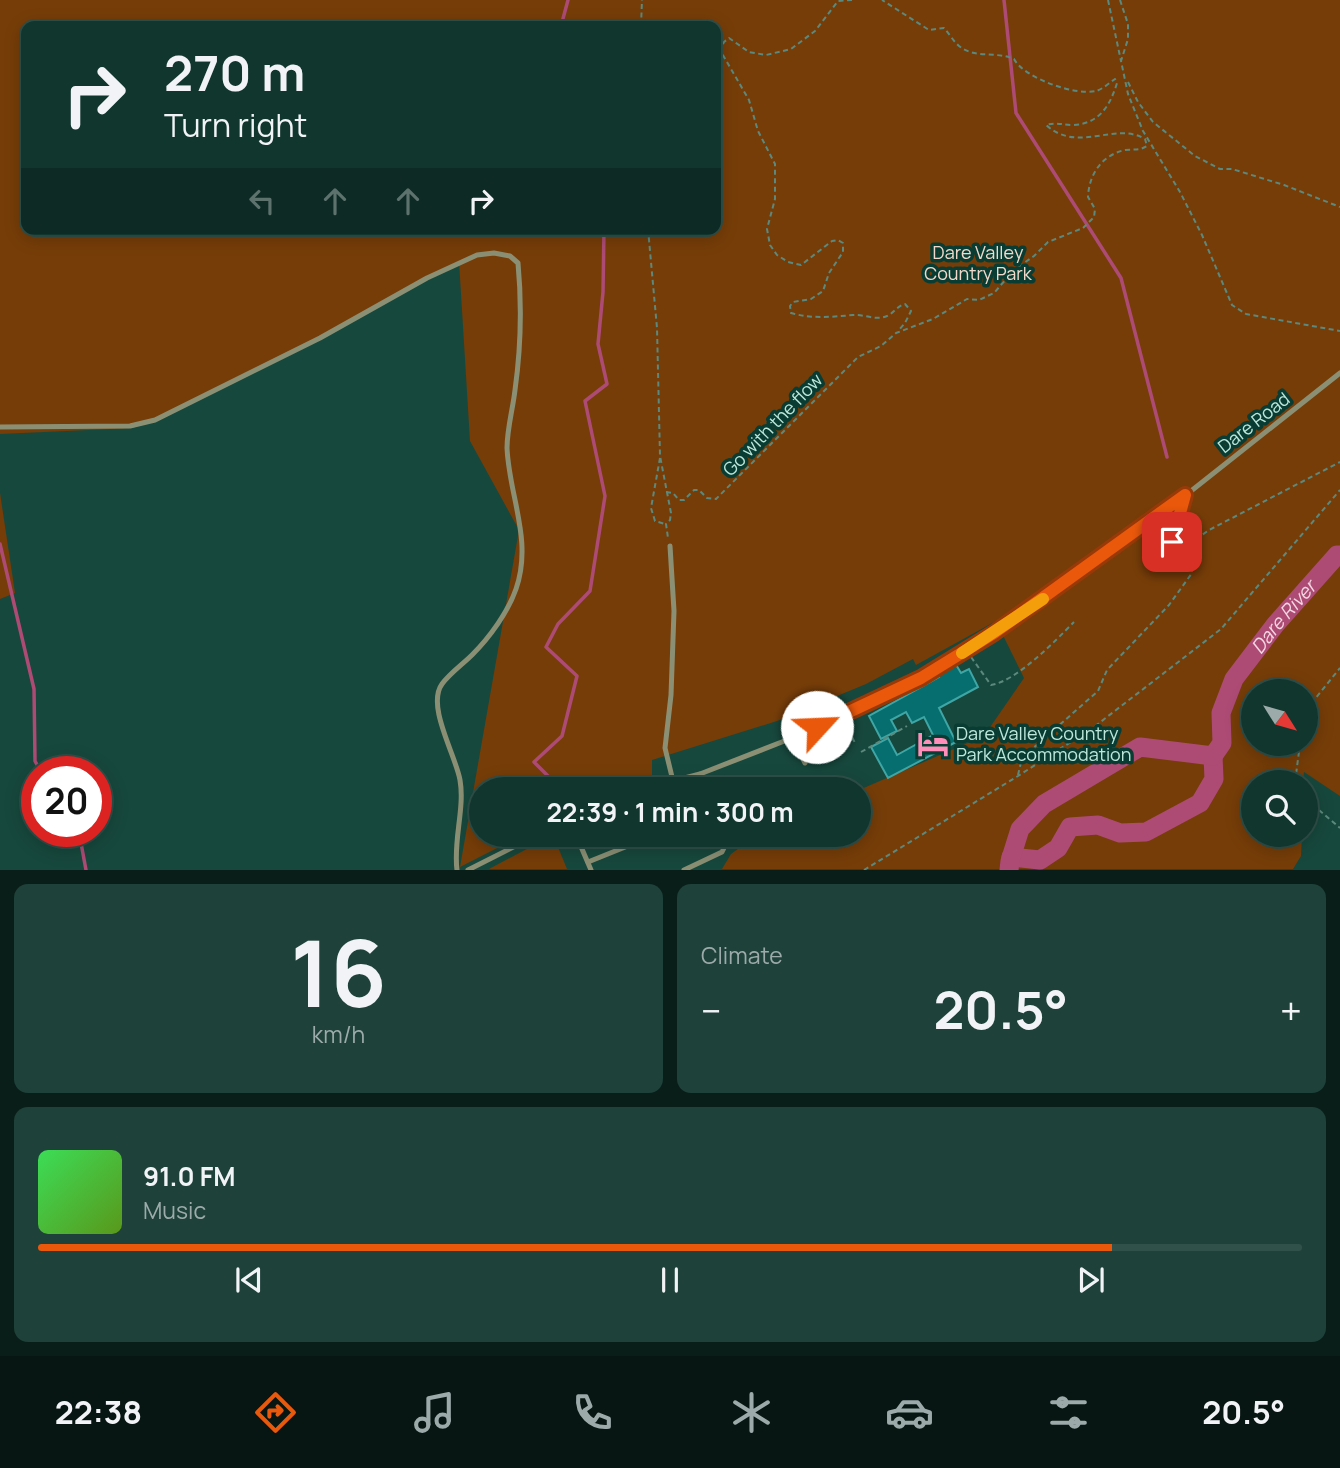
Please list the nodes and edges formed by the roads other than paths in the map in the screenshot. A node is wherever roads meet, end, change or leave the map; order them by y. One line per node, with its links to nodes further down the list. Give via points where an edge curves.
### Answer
1 (1340, 373): 3 (lane, Dare Road)
2 (0, 427): 17 (lane, via 130,426 155,420 477,255 510,256 518,263 520,345 507,446 521,524 520,569 500,619 438,693 438,710 461,783)
3 (1185, 495): 5 (lane, via 1168,555); 6 (lane, Dare Road, via 965,651 921,678)
4 (670, 546): 9 (lane, via 674,611 665,748)
5 (1158, 563)
6 (792, 738): 7 (lane); 8 (lane, Dare Road)
7 (805, 763)
8 (700, 774): 10 (lane, Dare Road); 11 (lane)
9 (672, 777)
10 (686, 777)
11 (701, 777)
12 (513, 847): 18 (lane)
13 (581, 847): 16 (lane)
14 (625, 847): 16 (lane)
15 (724, 847): 20 (lane)
16 (588, 862): 19 (lane)
17 (457, 870)
18 (468, 870)
19 (591, 870)
20 (684, 870)

